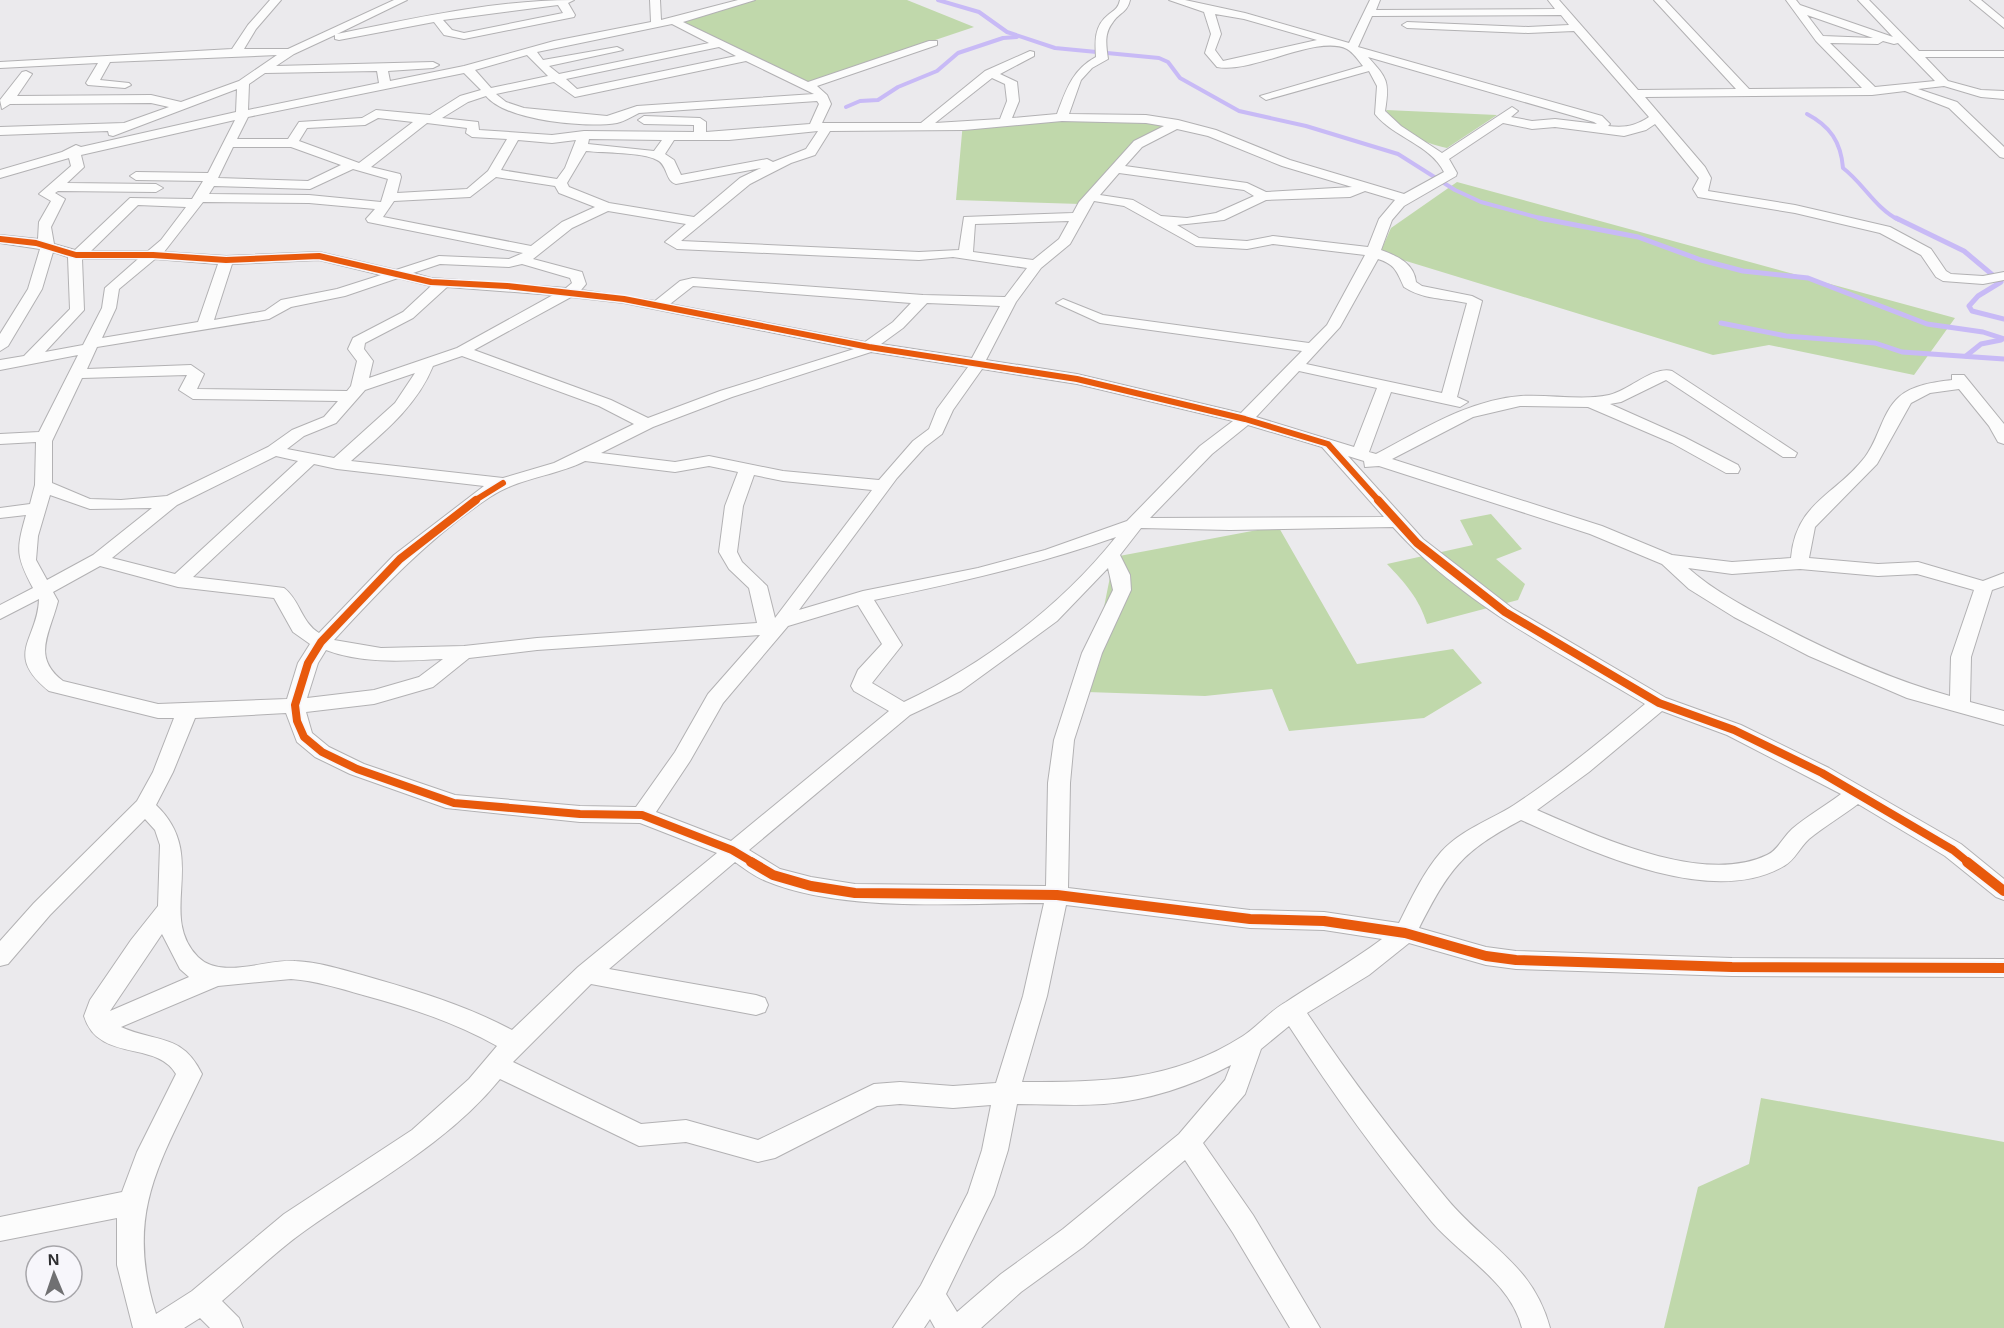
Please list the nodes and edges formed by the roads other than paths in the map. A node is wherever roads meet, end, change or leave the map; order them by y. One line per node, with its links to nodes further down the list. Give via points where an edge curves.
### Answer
1 (276, 0): 34 (street)
2 (402, 0): 26 (street)
3 (565, 0): 18 (street); 18 (street, via 570,15 464,36 448,33)
4 (655, 0): 20 (street)
5 (750, 0): 19 (street)
6 (1125, 0): 72 (street, via 1123,9 1109,19 1100,37 1102,59 1076,79)
7 (1174, 0): 14 (street)
8 (1552, 0): 17 (street)
9 (1659, 0): 63 (street)
10 (1863, 0): 28 (street)
11 (1975, 0): 15 (street)
12 (1795, 4): 25 (street); 28 (street)
13 (1371, 6): 17 (street); 31 (street)
14 (1209, 10): 27 (street, via 1248,12); 27 (street, via 1216,34 1208,51 1221,65)
15 (1987, 10): 16 (street); 22 (street)
16 (2004, 10)
17 (1562, 12): 23 (street)
18 (435, 18): 26 (street)
19 (673, 21): 20 (street); 30 (street)
20 (656, 25): 24 (street)
21 (1407, 25): 23 (street)
22 (2004, 25)
23 (1575, 28): 62 (street)
24 (600, 35): 32 (street); 33 (street)
25 (1821, 39): 28 (street); 61 (street)
26 (316, 40): 35 (street)
27 (1328, 41): 31 (street)
28 (1898, 41): 37 (street)
29 (933, 43): 57 (street)
30 (719, 44): 39 (street); 42 (street)
31 (1355, 49): 43 (street); 67 (street)
32 (617, 50): 41 (street); 42 (street)
33 (530, 51): 41 (street); 45 (street)
34 (236, 52): 35 (street); 40 (street)
35 (290, 52): 46 (street)
36 (1030, 54): 49 (street)
37 (1913, 54): 38 (street); 54 (street)
38 (2004, 54)
39 (747, 57): 52 (street); 57 (street)
40 (105, 62): 47 (street, via 18,64); 50 (street); 56 (street, via 93,84)
41 (540, 64): 51 (street)
42 (633, 64): 51 (street); 52 (street)
43 (1372, 67): 65 (street); 95 (street, via 1383,86 1379,108 1386,120 1400,133)
44 (382, 68): 46 (street); 48 (street, via 440,64); 55 (street)
45 (466, 69): 48 (street); 60 (street)
46 (265, 70): 53 (street)
47 (2, 73): 50 (street)
48 (448, 73): 55 (street)
49 (989, 73): 77 (street, via 1011,82 1013,101); 79 (street)
50 (26, 74): 68 (street)
51 (557, 78): 52 (street, via 575,93); 60 (street)
52 (652, 78): 58 (street)
53 (243, 83): 69 (street); 70 (street)
54 (1944, 83): 59 (street); 64 (street)
55 (385, 84): 70 (street)
56 (125, 85)
57 (809, 85): 66 (street)
58 (662, 86)
59 (1902, 89): 61 (street); 93 (street, via 1953,105)
60 (490, 91): 71 (street, via 509,108); 74 (street, via 464,99)
61 (1872, 91): 63 (street)
62 (1635, 94): 63 (street); 73 (street)
63 (1747, 94)
64 (2004, 95)
65 (1266, 96)
66 (823, 97): 75 (street, via 638,110); 81 (street)
67 (1525, 98): 76 (street); 82 (street, via 1602,121 1604,124)
68 (4, 103): 69 (street, via 151,99)
69 (182, 106): 80 (street)
70 (242, 117): 90 (street); 92 (street)
71 (574, 117): 75 (street); 89 (street)
72 (1062, 117): 77 (street); 78 (street, via 1137,118)
73 (1654, 118): 82 (street, via 1632,130); 126 (street, via 1704,174 1700,192 1706,196 1795,209 1885,230 1926,252 1948,278 1983,280)
74 (429, 119): 85 (street, via 474,125 472,132); 91 (street, via 376,114 365,121 305,125); 98 (street)
75 (618, 119): 86 (street, via 700,122)
76 (1503, 119): 82 (street); 95 (street)
77 (1004, 124): 79 (street)
78 (1178, 124): 100 (street, via 1138,144); 105 (street, via 1212,133 1286,163)
79 (924, 126): 81 (street)
80 (124, 127): 83 (street); 87 (street)
81 (820, 127): 86 (street); 96 (street, via 811,152)
82 (1598, 130)
83 (0, 131)
84 (670, 136): 86 (street); 89 (street); 94 (street)
85 (514, 137): 89 (street); 101 (street)
86 (699, 137)
87 (95, 138): 88 (street); 92 (street)
88 (0, 141)
89 (583, 141): 94 (street); 104 (street, via 571,170)
90 (228, 143): 91 (street); 107 (street)
91 (292, 143): 98 (street)
92 (70, 154): 99 (street); 106 (street, via 78,167)
93 (2004, 154)
94 (658, 155): 96 (street, via 668,160 675,179 681,181)
95 (1443, 158): 110 (street, via 1449,175)
96 (787, 160): 115 (street, via 745,181)
97 (0, 164): 99 (street)
98 (357, 167): 107 (street, via 311,185); 111 (street, via 395,177)
99 (18, 169): 102 (street)
100 (1117, 169): 108 (street, via 1247,187); 109 (street)
101 (493, 173): 104 (street); 111 (street, via 470,193)
102 (0, 174)
103 (133, 176): 107 (street)
104 (560, 183): 112 (street, via 564,190)
105 (1365, 186): 108 (street, via 1350,194); 110 (street)
106 (56, 187): 107 (street); 117 (street, via 46,195 58,199 43,225 42,235)
107 (205, 190): 111 (street); 120 (street, via 133,201); 121 (street, via 182,226)
108 (1264, 196): 114 (street, via 1212,219)
109 (1091, 197): 113 (street); 114 (street, via 1128,203)
110 (1406, 199): 118 (street, via 1386,219)
111 (387, 201): 122 (street, via 374,219)
112 (606, 207): 115 (street); 122 (street, via 567,225)
113 (1077, 217): 119 (street, via 969,220); 124 (street, via 1065,241)
114 (1158, 220): 118 (street, via 1196,242 1247,245 1273,240)
115 (695, 221): 119 (street, via 673,243 848,254)
116 (0, 239): 117 (street)
117 (48, 246): 120 (street); 134 (street, via 35,289)
118 (1372, 252): 137 (street, via 1333,327); 147 (street, via 1396,260 1414,289 1476,302)
119 (966, 254): 124 (street)
120 (76, 255): 121 (street); 139 (street, via 77,310)
121 (153, 255): 123 (street); 135 (street, via 112,288 109,308)
122 (529, 256): 125 (street, via 509,263 439,260); 128 (street, via 578,275 579,284)
123 (226, 260): 125 (street, via 319,256); 133 (street)
124 (1035, 265): 130 (street)
125 (396, 276): 127 (street); 133 (street, via 286,303 269,315)
126 (2004, 276)
127 (443, 283): 128 (street); 146 (street, via 408,315 358,340 356,349 365,361)
128 (570, 292): 132 (street); 138 (street)
129 (923, 299): 130 (street); 132 (street, via 693,282); 136 (street)
130 (1009, 302): 142 (street)
131 (1063, 303): 137 (street, via 1100,319)
132 (658, 306): 136 (street)
133 (204, 327): 135 (street)
134 (0, 346)
135 (90, 346): 139 (street); 144 (street)
136 (869, 347): 142 (street); 151 (street)
137 (1313, 348): 143 (street)
138 (462, 351): 141 (street); 151 (street, via 605,403)
139 (30, 358): 140 (street)
140 (0, 365)
141 (426, 365): 146 (street); 161 (street, via 411,392 375,432)
142 (975, 365): 150 (street, via 1077,379); 167 (street, via 945,409 936,431 919,444)
143 (1296, 366): 145 (street); 150 (street)
144 (77, 375): 146 (street, via 191,370 196,374 187,390 193,394); 152 (street)
145 (1385, 387): 147 (street); 159 (street)
146 (355, 391): 156 (street, via 330,420 293,436)
147 (1448, 400): 149 (street)
148 (1591, 402): 149 (street, via 1520,401); 157 (street, via 1623,397 1667,374); 163 (street, via 1678,440)
149 (1486, 409): 159 (street, via 1458,417)
150 (1245, 419): 155 (street); 172 (street, via 1206,450)
151 (647, 424): 158 (street)
152 (45, 437): 153 (street); 166 (street)
153 (0, 439)
154 (2004, 439): 176 (street, via 1960,381 1906,399 1868,462 1805,528)
155 (1328, 444): 159 (street); 164 (street)
156 (274, 451): 160 (street); 168 (street)
157 (1789, 453)
158 (582, 456): 162 (street, via 675,467 709,461); 165 (street, via 546,472)
159 (1369, 457): 164 (street); 175 (street, via 1596,530)
160 (310, 459): 161 (street); 178 (street)
161 (337, 464): 165 (street)
162 (748, 468): 167 (street, via 783,476); 183 (street, via 734,506 728,552 735,565 758,586)
163 (1732, 469)
164 (1354, 474): 171 (street)
165 (503, 483): 184 (street, via 484,493 400,559)
166 (44, 485): 168 (street, via 71,501 87,505); 169 (street)
167 (884, 486): 183 (street)
168 (171, 501): 174 (street)
169 (39, 508): 170 (street); 180 (street, via 29,536 27,560)
170 (0, 513)
171 (1397, 522): 172 (street); 186 (street, via 1486,600)
172 (1135, 524): 173 (street); 181 (street, via 1051,554)
173 (1111, 555): 189 (street, via 1050,617 954,686); 198 (street, via 1121,575 1122,590 1092,653 1064,740 1059,783)
174 (99, 559): 178 (street, via 142,574); 180 (street)
175 (1668, 560): 176 (street, via 1732,568); 188 (street, via 1696,585 1783,636 1914,693)
176 (1800, 563): 179 (street, via 1878,570 1918,568)
177 (2004, 579): 179 (street)
178 (178, 580): 184 (street, via 277,592 284,597 298,627)
179 (1984, 587): 188 (street, via 1960,657)
180 (42, 589): 182 (street); 190 (street, via 49,601 33,650 46,680 67,690 137,707)
181 (863, 597): 183 (street); 189 (street, via 892,645 865,675 861,686)
182 (2, 610)
183 (775, 624): 185 (street, via 718,634); 195 (street, via 715,699 683,756)
184 (321, 642): 185 (street, via 354,651); 187 (street, via 308,663)
185 (464, 652): 187 (street, via 436,675 410,687 338,703)
186 (1659, 702): 192 (street, via 1790,756); 194 (street, via 1582,767)
187 (295, 705): 190 (street); 195 (street, via 304,737 322,752 357,769 454,803)
188 (1960, 706): 191 (street)
189 (903, 710): 196 (street)
190 (187, 712): 193 (street)
191 (2004, 718)
192 (1856, 794): 194 (street, via 1798,836 1774,862 1737,873 1708,872 1645,860 1590,842); 197 (street, via 1953,850)
193 (145, 806): 199 (street, via 165,828 169,840); 201 (street)
194 (1520, 811): 200 (street, via 1473,836 1449,858)
195 (642, 815): 196 (street)
196 (732, 850): 198 (street, via 773,875 855,893); 203 (street)
197 (2004, 891)
198 (1057, 896): 200 (street, via 1250,919 1324,921); 211 (street, via 1035,996)
199 (168, 910): 204 (street, via 179,948 188,961 199,973); 207 (street, via 99,1007)
200 (1405, 933): 202 (street, via 1486,956 1516,960 1732,967); 206 (street, via 1361,968)
201 (0, 957)
202 (2004, 968)
203 (586, 974): 205 (street); 208 (street)
204 (214, 976): 207 (street); 208 (street, via 289,969 321,974 446,1010)
205 (756, 1005)
206 (1292, 1010): 209 (street); 224 (street, via 1344,1090 1425,1193 1459,1232 1526,1295)
207 (99, 1026): 213 (street, via 121,1041 175,1053 186,1062 189,1074)
208 (514, 1043): 210 (street)
209 (1251, 1043): 211 (street, via 1195,1072 1155,1084 1104,1092); 212 (street, via 1236,1086)
210 (497, 1066): 211 (street, via 639,1135 686,1131 752,1151 766,1150 874,1095 953,1097); 216 (street, via 421,1138 294,1223)
211 (1006, 1093): 215 (street, via 981,1195)
212 (1188, 1142): 217 (street, via 1243,1224); 223 (street)
213 (133, 1202): 214 (street); 218 (street, via 129,1252 134,1292)
214 (0, 1229)
215 (931, 1294): 221 (street); 222 (street)
216 (202, 1300): 219 (street); 220 (street)
217 (1300, 1326)
218 (147, 1328)
219 (160, 1328)
220 (229, 1328)
221 (907, 1328)
222 (950, 1328)
223 (960, 1328)
224 (1536, 1328)

